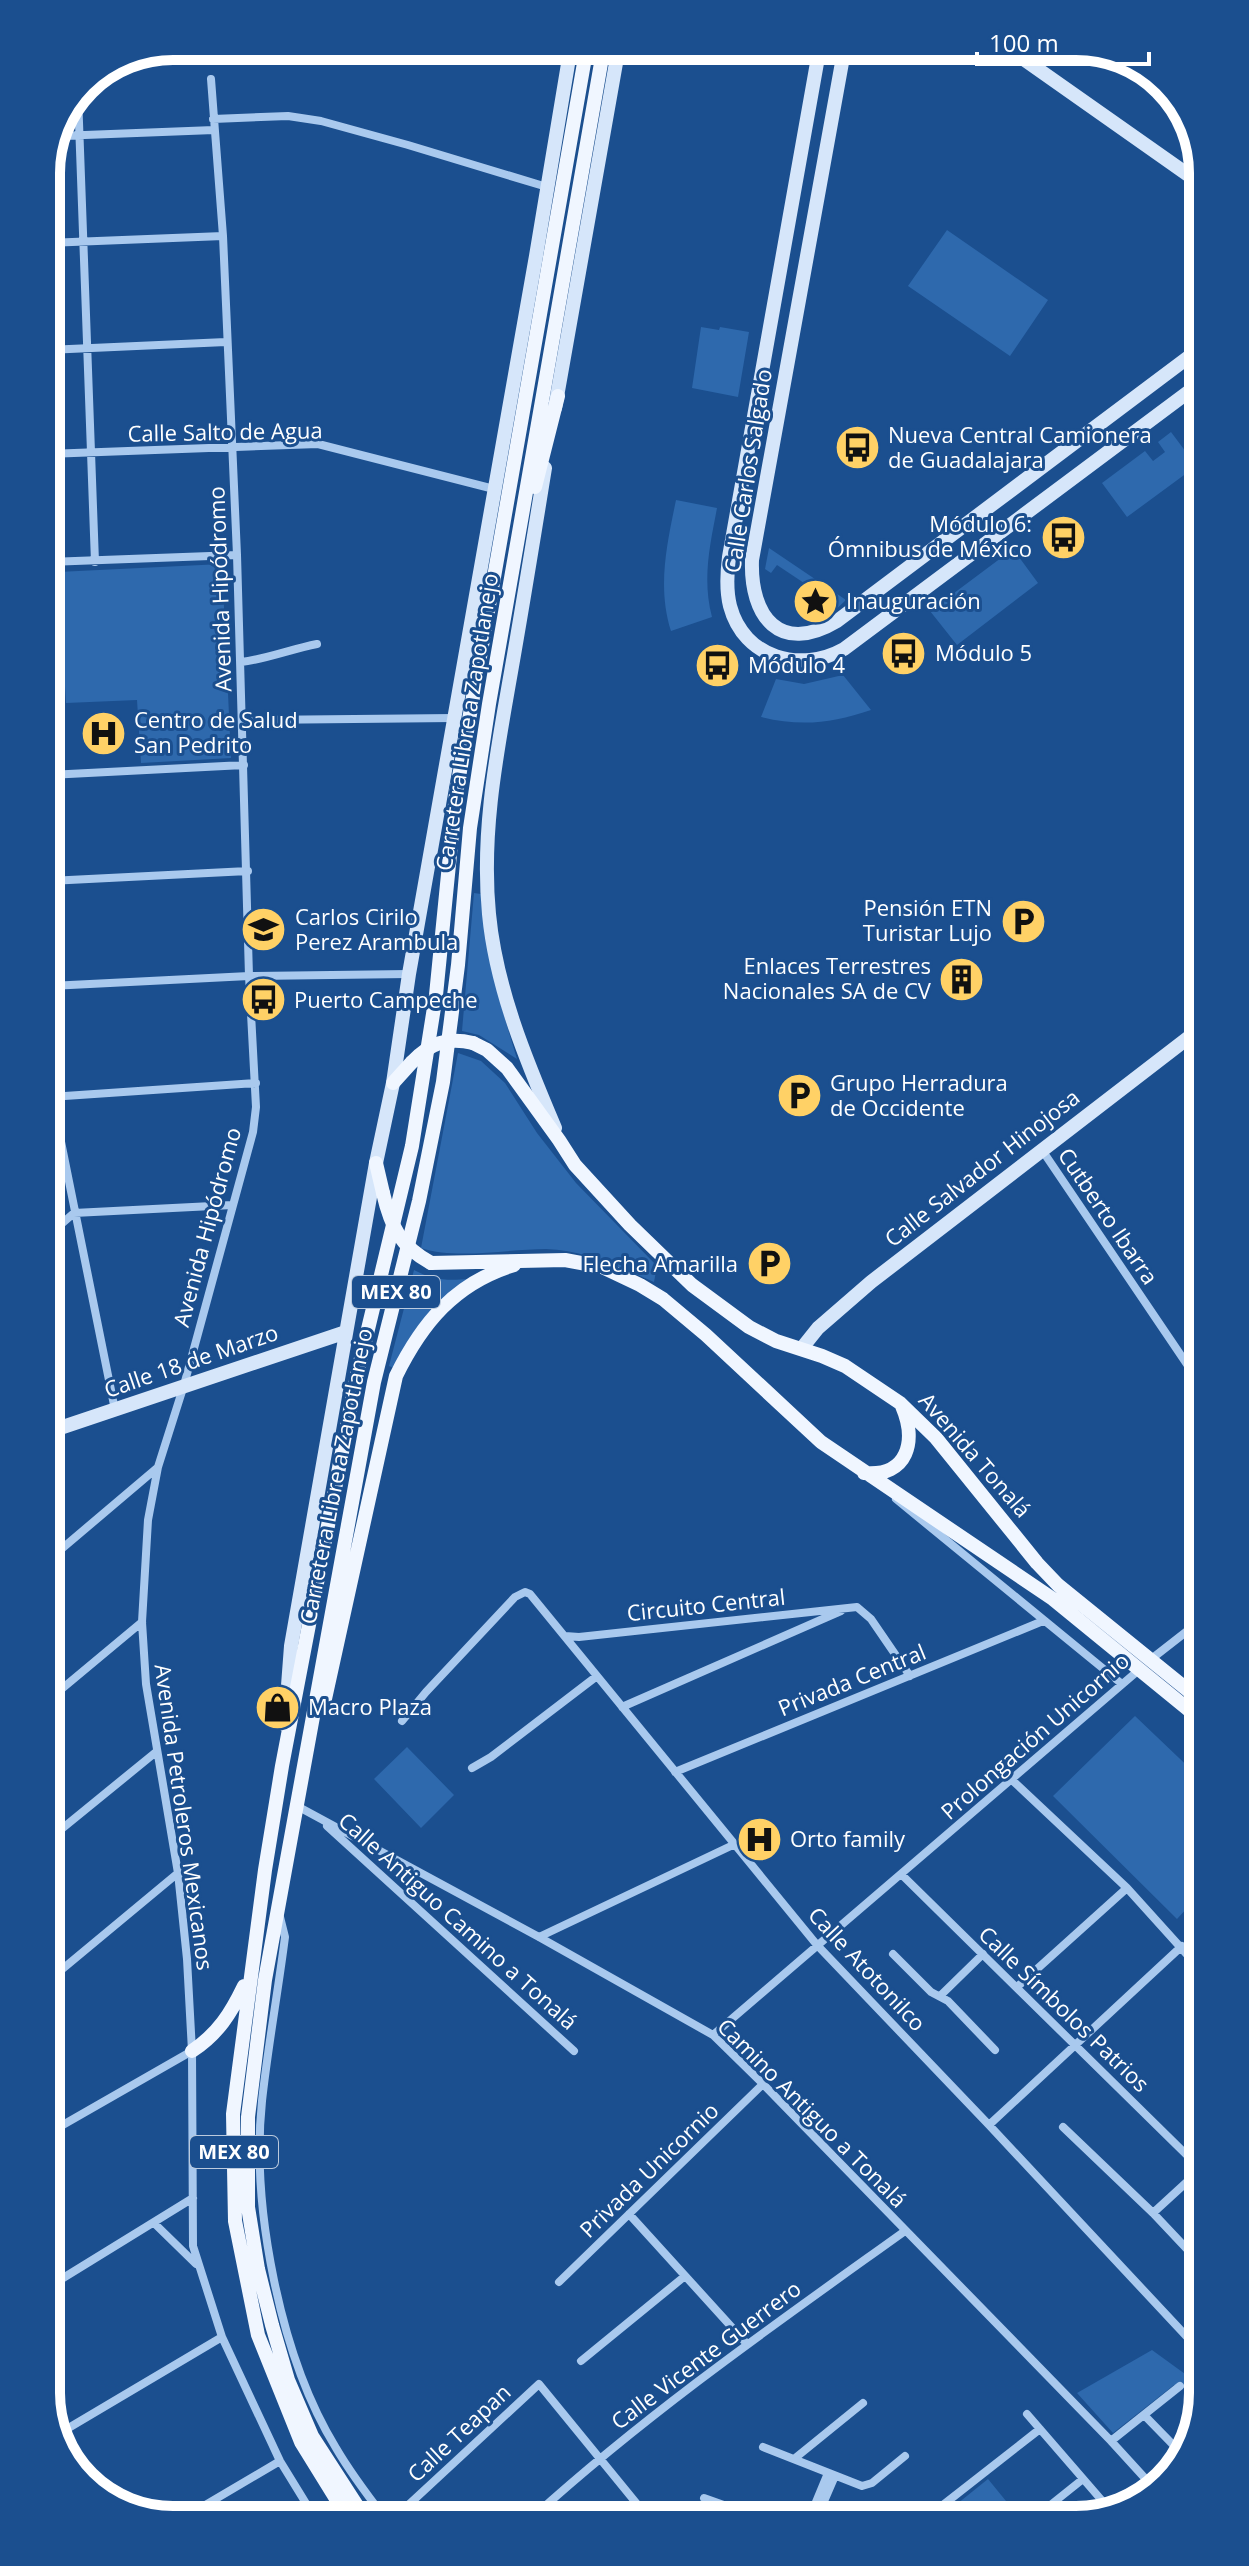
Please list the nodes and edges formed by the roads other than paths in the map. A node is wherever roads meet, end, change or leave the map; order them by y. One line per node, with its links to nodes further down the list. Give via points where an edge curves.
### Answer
1 (569, 60): 15 (street, Carretera Libre a Zapotlanejo)
2 (585, 60): 82 (main road, Carretera Libre a Zapotlanejo / MEX 80, via 456,794 436,995 412,1146 356,1379)
3 (602, 60): 31 (main road, Carretera Libre a Zapotlanejo / MEX 80)
4 (617, 60): 24 (street, Carretera Libre a Zapotlanejo)
5 (818, 60): 23 (street, via 729,557 729,604 738,626 754,644 775,657 798,662 844,649)
6 (842, 60): 22 (street, Calle Carlos Salgado, via 752,560 756,602 772,623 800,634 837,621)
7 (1025, 60): 14 (street)
8 (211, 79): 10 (street, Avenida Hipódromo)
9 (79, 110): 12 (street)
10 (213, 119): 11 (street, Avenida Hipódromo); 15 (street, via 288,116 321,121)
11 (214, 130): 12 (street); 16 (street, Avenida Hipódromo)
12 (80, 135): 13 (street); 17 (street)
13 (67, 136)
14 (1189, 175)
15 (547, 187): 28 (street, Carretera Libre a Zapotlanejo)
16 (223, 236): 17 (street); 19 (street, Avenida Hipódromo)
17 (83, 241): 18 (street); 20 (street)
18 (60, 242)
19 (226, 342): 20 (street); 25 (street, Avenida Hipódromo)
20 (87, 349): 21 (street); 27 (street)
21 (60, 350)
22 (1189, 357)
23 (1189, 391)
24 (558, 396): 31 (main road); 49 (street, Carretera Libre a Zapotlanejo, via 495,764 486,848 489,916 504,988)
25 (232, 448): 27 (street, Calle Salto de Agua); 28 (street, Calle Salto de Agua, via 318,444); 29 (street, Avenida Hipódromo)
26 (60, 454): 27 (street, Calle Salto de Agua)
27 (91, 454): 32 (street)
28 (494, 489): 35 (street, Carretera Libre a Zapotlanejo)
29 (237, 555): 32 (street); 34 (street, Avenida Hipódromo)
30 (60, 560): 32 (street)
31 (514, 561): 86 (main road, Carretera Libre a Zapotlanejo / MEX 80, via 470,828 443,1082 374,1382)
32 (95, 562)
33 (317, 644): 34 (street)
34 (241, 662): 36 (street, Avenida Hipódromo)
35 (454, 718): 36 (street); 41 (street, Carretera Libre a Zapotlanejo)
36 (243, 720): 37 (street, Avenida Hipódromo)
37 (244, 765): 38 (street); 39 (street, Avenida Hipódromo)
38 (60, 774)
39 (248, 871): 40 (street); 42 (street, Avenida Hipódromo)
40 (60, 880)
41 (409, 974): 42 (street); 46 (street, Carretera Libre a Zapotlanejo)
42 (249, 976): 43 (street); 45 (street, Avenida Hipódromo)
43 (60, 985)
44 (1189, 1037): 50 (street, Calle Salvador Hinojosa)
45 (256, 1083): 47 (street); 52 (street, Avenida Hipódromo, via 253,1132)
46 (393, 1083): 49 (main road, Avenida Tonalá, bridge, via 437,1043 473,1043 507,1068); 51 (street, Carretera Libre a Zapotlanejo)
47 (60, 1093)
48 (60, 1140): 53 (street)
49 (559, 1140): 57 (main road, Avenida Tonalá, via 630,1225 692,1285 749,1327)
50 (1042, 1150): 57 (street, Calle Salvador Hinojosa, via 871,1282); 58 (street, Cutberto Ibarra)
51 (376, 1163): 55 (main road, Avenida Tonalá, bridge, via 399,1236 412,1252 431,1263); 56 (street, Carretera Libre a Zapotlanejo)
52 (232, 1205): 53 (street); 59 (street, Avenida Hipódromo)
53 (74, 1213): 54 (street); 61 (street)
54 (60, 1225)
55 (529, 1260): 64 (main road, Avenida Tonalá, via 602,1267 663,1299 821,1442); 86 (main road, via 484,1278 436,1313 396,1376 312,1761)
56 (346, 1332): 59 (street, Calle 18 de Marzo); 82 (street, Carretera Libre a Zapotlanejo, via 291,1646)
57 (802, 1348): 60 (main road, Avenida Tonalá, via 845,1366)
58 (1189, 1367)
59 (184, 1385): 61 (street, Calle 18 de Marzo); 63 (street, Avenida Petroleros Mexicanos)
60 (900, 1403): 64 (main road, via 910,1434 905,1456 887,1472); 72 (main road, Avenida Tonalá, via 936,1438 1058,1585)
61 (115, 1410): 62 (street, Calle 18 de Marzo)
62 (60, 1428)
63 (158, 1467): 66 (street); 69 (street, Avenida Petroleros Mexicanos, via 148,1520)
64 (863, 1473): 65 (main road, Avenida Tonalá)
65 (878, 1482): 68 (street); 72 (main road, Avenida Tonalá)
66 (60, 1550)
67 (851, 1607): 71 (street, Circuito Central); 74 (street, via 867,1614); 78 (street, Circuito Central)
68 (1043, 1621): 74 (street, Privada Central); 75 (street)
69 (142, 1622): 76 (street); 81 (street, Avenida Petroleros Mexicanos)
70 (1189, 1630): 72 (street, Prolongación Unicornio)
71 (565, 1636): 73 (street, Calle Atotonilco); 80 (street, Calle Atotonilco, via 535,1599 525,1592 515,1597)
72 (1145, 1665): 75 (street, Prolongación Unicornio); 77 (main road, Avenida Tonalá); 79 (main road, Avenida Tonalá)
73 (597, 1676): 78 (street, Calle Atotonilco); 83 (street)
74 (910, 1676): 84 (street, Privada Central)
75 (1122, 1684): 85 (street, Prolongación Unicornio)
76 (60, 1690)
77 (1189, 1693)
78 (622, 1707): 84 (street, Calle Atotonilco)
79 (1189, 1708)
80 (402, 1721)
81 (156, 1752): 88 (street); 90 (street, Avenida Petroleros Mexicanos)
82 (282, 1766): 100 (main road, Carretera Libre a Zapotlanejo / MEX 80)
83 (472, 1768)
84 (675, 1772): 89 (street, Calle Atotonilco)
85 (1012, 1780): 91 (street, Prolongación Unicornio); 92 (street)
86 (298, 1798): 87 (street, Camino Antiguo a Tonalá); 137 (main road, Carretera Libre a Zapotlanejo / MEX 80, via 265,1980 248,2117 248,2207 258,2269 288,2380 312,2436)
87 (316, 1816): 93 (street, Camino Antiguo a Tonalá); 107 (street, Calle Antiguo Camino a Tonalá)
88 (60, 1830)
89 (733, 1845): 93 (street); 94 (street, Calle Atotonilco)
90 (178, 1873): 99 (street); 106 (street, Avenida Petroleros Mexicanos)
91 (901, 1874): 94 (street, Prolongación Unicornio); 97 (street, Calle Símbolos Patrios)
92 (1127, 1888): 95 (street); 101 (street)
93 (539, 1937): 103 (street, Camino Antiguo a Tonalá)
94 (817, 1945): 103 (street, Prolongación Unicornio); 109 (street, Calle Atotonilco)
95 (1182, 1946): 98 (street); 104 (street)
96 (893, 1954): 102 (street)
97 (983, 1954): 101 (street, Calle Símbolos Patrios); 102 (street)
98 (1189, 1955)
99 (60, 1971)
100 (250, 1975): 106 (main road, via 222,2025); 150 (main road, Carretera Libre a Zapotlanejo / MEX 80, via 233,2114 235,2221 245,2280 258,2335 301,2442)
101 (1017, 1987): 104 (street, Calle Símbolos Patrios)
102 (940, 1996): 105 (street)
103 (713, 2035): 108 (street, Camino Antiguo a Tonalá)
104 (1075, 2044): 109 (street); 112 (street, Calle Símbolos Patrios)
105 (995, 2050)
106 (192, 2051): 110 (street); 114 (street, Avenida Petroleros Mexicanos)
107 (574, 2051)
108 (763, 2084): 116 (street, Privada Unicornio); 118 (street, Camino Antiguo a Tonalá)
109 (989, 2125): 125 (street, Calle Atotonilco)
110 (60, 2127)
111 (1063, 2127): 115 (street)
112 (1189, 2156)
113 (1189, 2181): 115 (street)
114 (193, 2198): 117 (street); 120 (street, Avenida Petroleros Mexicanos)
115 (1153, 2213): 119 (street)
116 (629, 2214): 121 (street); 123 (street, Privada Unicornio)
117 (154, 2223): 120 (street); 122 (street)
118 (905, 2231): 126 (street, Calle Vicente Guerrero); 134 (street, Camino Antiguo a Tonalá)
119 (1189, 2251)
120 (197, 2264): 124 (street, Avenida Petroleros Mexicanos)
121 (685, 2276): 126 (street); 127 (street)
122 (60, 2280)
123 (559, 2282)
124 (222, 2337): 132 (street); 141 (street, Avenida Petroleros Mexicanos)
125 (1189, 2339)
126 (747, 2344): 139 (street, Calle Vicente Guerrero)
127 (581, 2361)
128 (1180, 2386): 131 (street)
129 (863, 2403): 140 (street)
130 (1027, 2414): 133 (street)
131 (1145, 2416): 134 (street); 136 (street)
132 (67, 2429)
133 (1040, 2429): 143 (street); 159 (street)
134 (1111, 2441): 144 (street, Camino Antiguo a Tonalá)
135 (763, 2447): 140 (street)
136 (1175, 2447)
137 (330, 2451): 147 (street); 151 (main road, Carretera Libre a Zapotlanejo / MEX 80)
138 (905, 2456): 142 (street, via 867,2485)
139 (599, 2457): 153 (street, Calle Teapan, via 539,2384); 154 (street, Calle Vicente Guerrero); 155 (street)
140 (794, 2459): 142 (street)
141 (280, 2461): 148 (street); 149 (street, Avenida Petroleros Mexicanos)
142 (831, 2474): 157 (street); 158 (street)
143 (1083, 2479): 146 (street); 160 (street)
144 (1147, 2481)
145 (704, 2498): 156 (street)
146 (1103, 2502)
147 (376, 2505): 152 (street, Calle Teapan)
148 (204, 2506)
149 (308, 2506)
150 (341, 2506)
151 (359, 2506)
152 (379, 2506)
153 (410, 2506)
154 (545, 2506)
155 (639, 2506)
156 (726, 2506)
157 (815, 2506)
158 (821, 2506)
159 (942, 2506)
160 (1049, 2506)

